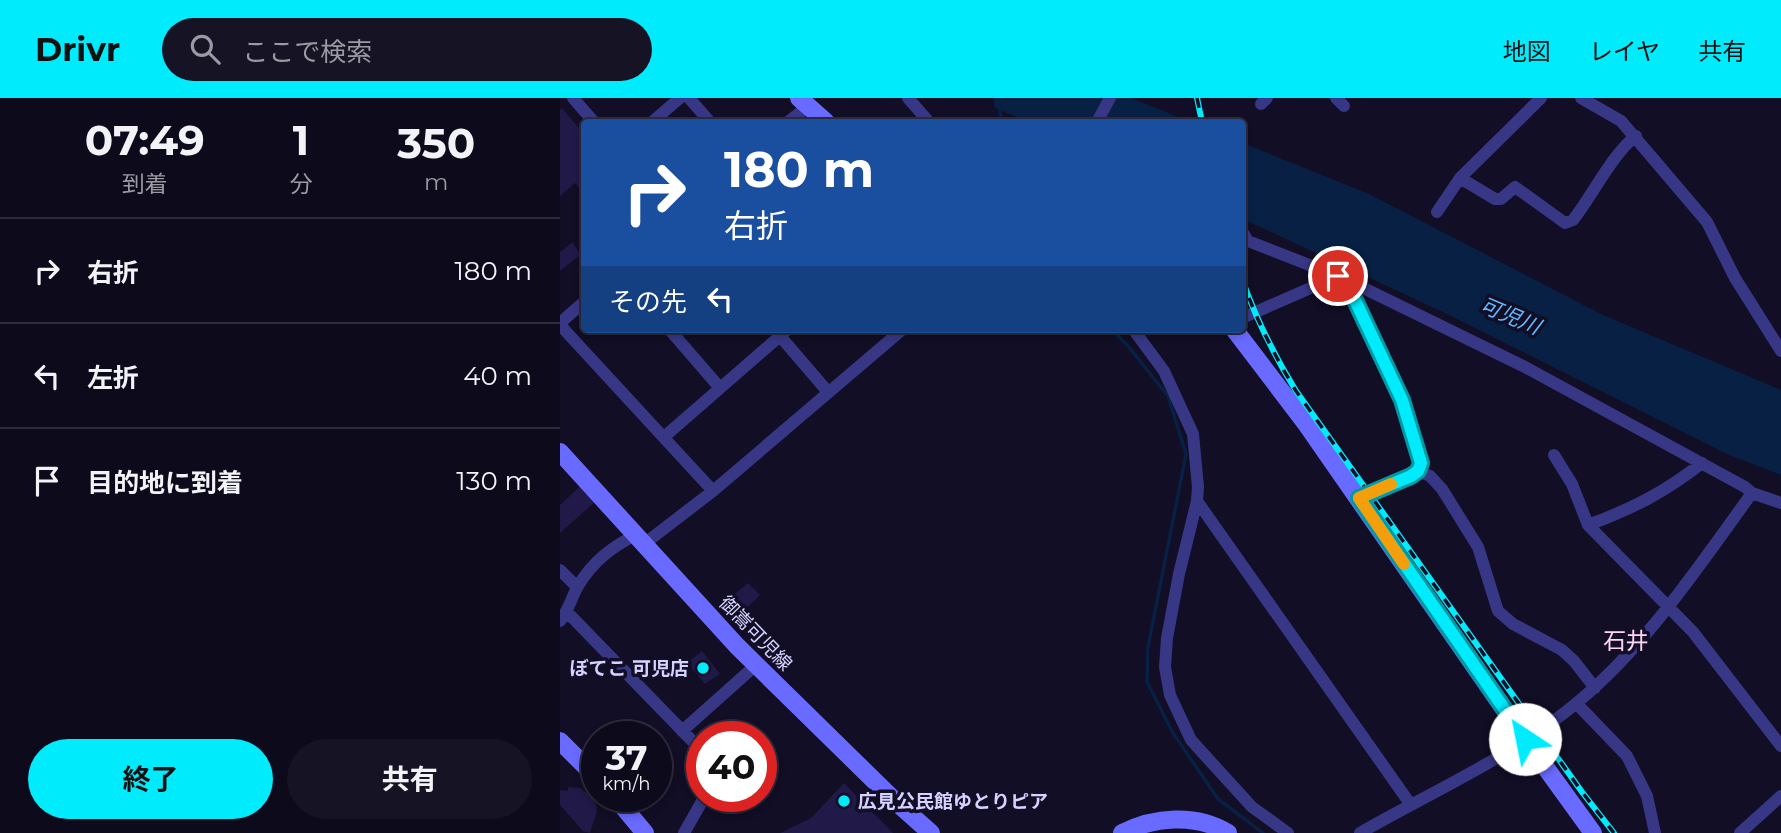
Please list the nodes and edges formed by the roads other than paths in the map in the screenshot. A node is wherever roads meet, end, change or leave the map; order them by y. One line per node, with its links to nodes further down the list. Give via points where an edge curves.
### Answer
1 (573, 98): 9 (street)
2 (680, 98): 10 (street)
3 (689, 98): 11 (street)
4 (908, 98): 14 (street)
5 (1110, 98): 15 (street)
6 (1541, 98): 17 (street)
7 (1581, 98): 16 (street, via 1621,121)
8 (803, 103): 12 (street); 13 (street)
9 (591, 119)
10 (656, 119)
11 (707, 119)
12 (790, 119)
13 (822, 119)
14 (926, 119)
15 (1099, 119)
16 (1636, 136): 17 (street, via 1573,220 1565,223 1514,187 1501,199 1494,199); 30 (street, via 1707,222 1735,278)
17 (1460, 178): 18 (street)
18 (1437, 212)
19 (1246, 238): 20 (street)
20 (1341, 278): 22 (street); 36 (street, via 1525,367); 37 (street, via 1402,400 1421,463)
21 (581, 305): 23 (street)
22 (1246, 316)
23 (560, 324): 33 (street)
24 (672, 333): 31 (street)
25 (779, 333): 31 (street)
26 (783, 333): 32 (street)
27 (898, 333): 32 (street)
28 (1136, 333): 41 (street, via 1164,371 1193,434)
29 (1237, 333): 40 (street)
30 (1781, 351)
31 (720, 388): 33 (street)
32 (828, 392): 38 (street)
33 (664, 437): 38 (street)
34 (560, 452): 44 (street, 御嵩可児線)
35 (1554, 455): 43 (street, via 1572,484)
36 (1702, 463): 39 (street); 43 (street, via 1630,510)
37 (1418, 471): 40 (street); 50 (street, via 1442,489 1478,547 1498,611 1562,650)
38 (713, 491): 44 (street)
39 (1752, 493): 42 (street); 47 (street)
40 (1359, 498): 54 (street)
41 (1197, 501): 59 (street); 67 (street, via 1167,638 1165,667 1170,695 1191,740 1252,807)
42 (1781, 503)
43 (1588, 525): 47 (street)
44 (641, 539): 46 (street, via 617,544 597,559); 49 (street, 御嵩可児線)
45 (560, 570): 46 (street)
46 (577, 587): 48 (street)
47 (1668, 607): 50 (street, via 1632,653); 56 (street, via 1733,680)
48 (564, 617): 52 (street)
49 (756, 665): 52 (street); 64 (street, 御嵩可児線)
50 (1595, 688): 51 (street)
51 (1577, 704): 54 (street); 70 (street, via 1627,756 1647,796)
52 (682, 731): 53 (street)
53 (686, 735)
54 (1525, 739): 59 (street); 69 (street)
55 (561, 744): 57 (street)
56 (1781, 746)
57 (581, 763)
58 (1781, 796): 71 (street)
59 (1411, 805): 68 (street)
60 (627, 812): 62 (street)
61 (696, 812): 63 (street)
62 (645, 833)
63 (684, 833)
64 (931, 833)
65 (1122, 833): 66 (street, via 1158,821 1183,819)
66 (1228, 833)
67 (1288, 833)
68 (1360, 833)
69 (1593, 833)
70 (1655, 833)
71 (1740, 833)

